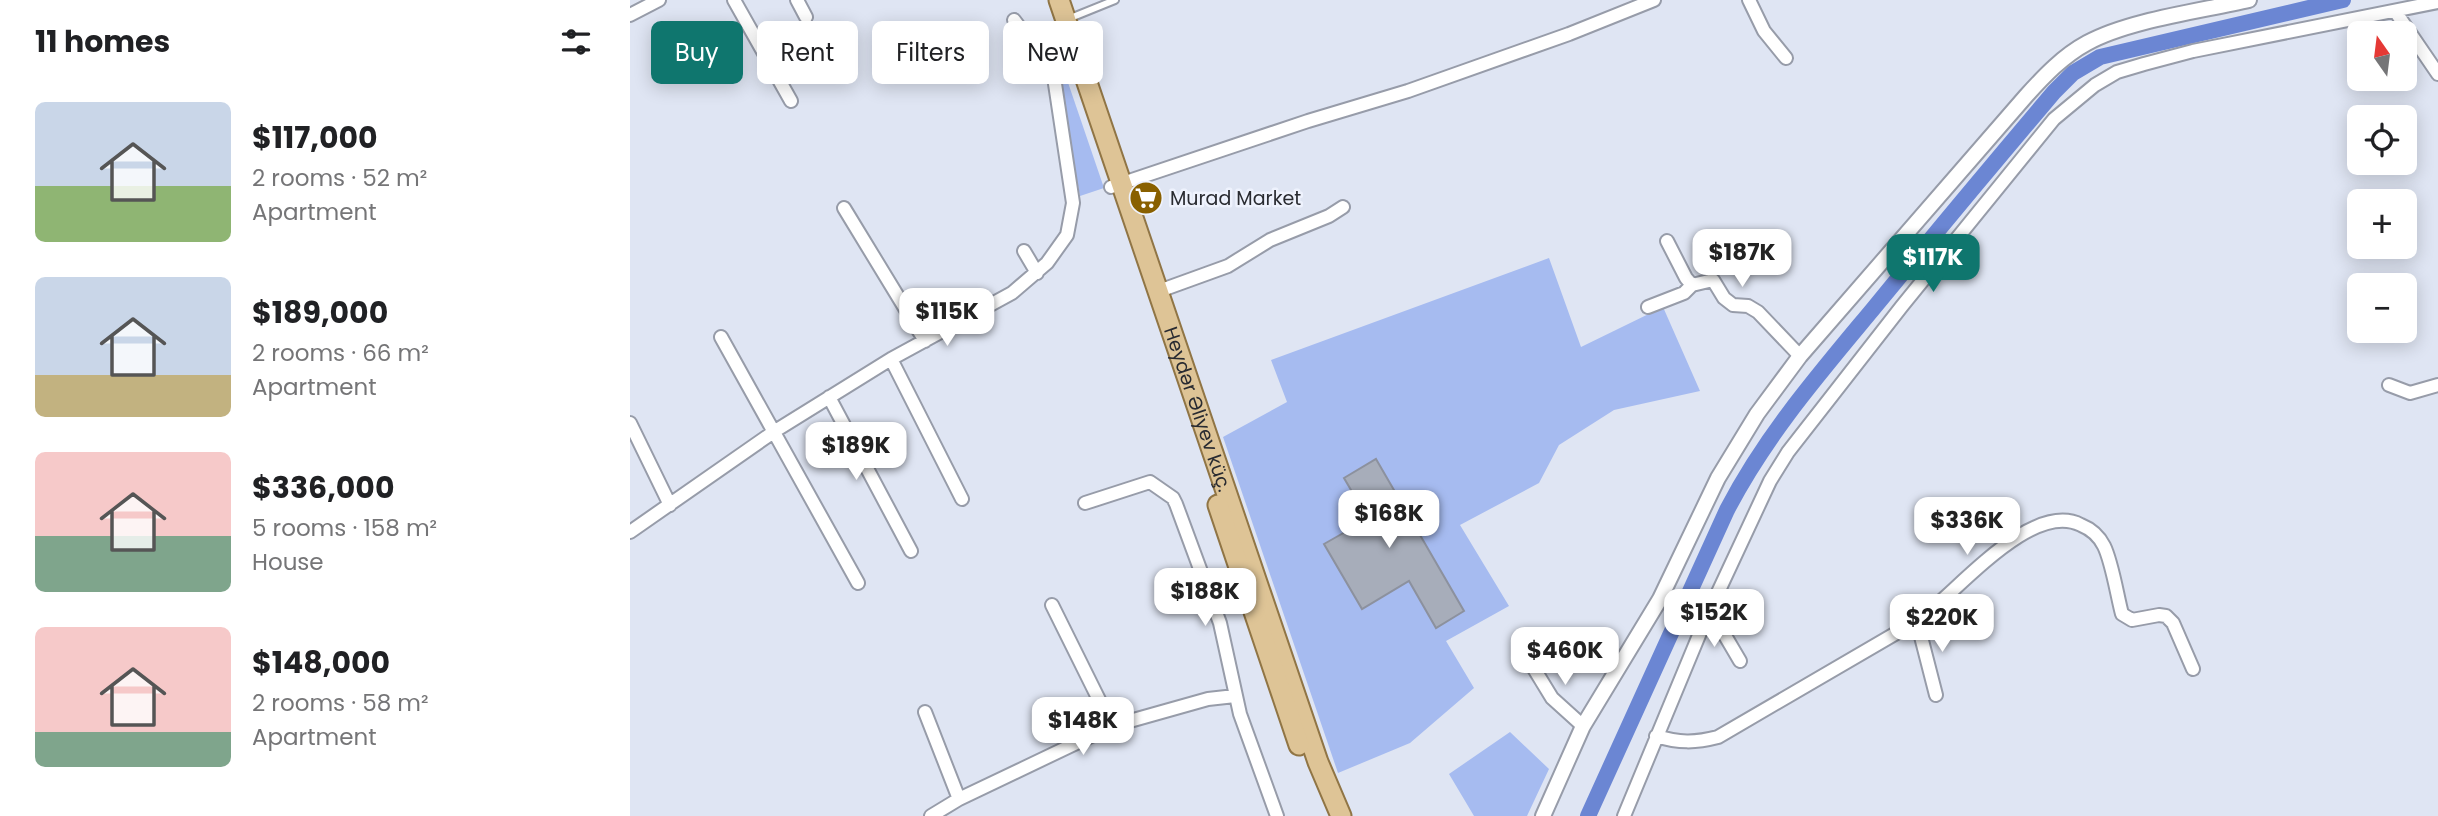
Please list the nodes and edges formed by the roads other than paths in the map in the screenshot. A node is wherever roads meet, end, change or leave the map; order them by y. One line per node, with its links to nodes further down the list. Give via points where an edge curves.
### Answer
1 (734, 0): 21 (street)
2 (797, 0): 14 (street)
3 (1046, 0): 16 (main road, Heydər Əliyev küç.)
4 (1059, 0): 15 (main road, Heydər Əliyev küç.)
5 (1115, 0): 15 (lane)
6 (1654, 0): 22 (street, via 1444,79)
7 (1749, 0): 17 (street, via 1764,31)
8 (2249, 0): 33 (street, via 2119,29 2067,56 2026,96)
9 (655, 1): 13 (street)
10 (2438, 2): 11 (street)
11 (2410, 4): 12 (street)
12 (2395, 11): 18 (street); 47 (street, via 2193,51 2117,72 2054,119 1788,452)
13 (630, 15)
14 (806, 17)
15 (1067, 20)
16 (1053, 21)
17 (1786, 58)
18 (2438, 74)
19 (1066, 84): 27 (street, via 1073,203 1067,235)
20 (1076, 84): 22 (main road, Heydər Əliyev küç.)
21 (791, 101)
22 (1116, 185): 29 (main road, Heydər Əliyev küç.); 61 (main road, Heydər Əliyev küç.)
23 (1343, 207): 29 (street, via 1270,240 1228,266)
24 (844, 208): 32 (street)
25 (1667, 241): 28 (street)
26 (1024, 251): 27 (street)
27 (1037, 273): 32 (street, via 1012,293)
28 (1692, 285): 30 (street, via 1684,293); 33 (street, via 1713,280 1724,298 1758,312)
29 (1159, 292): 62 (main road, Heydər Əliyev küç., via 1318,762)
30 (1648, 307)
31 (721, 337): 39 (street)
32 (925, 341): 34 (street)
33 (1800, 356): 56 (street, via 1718,478 1660,599)
34 (891, 359): 37 (street); 40 (street)
35 (2389, 385): 36 (street, via 2410,393)
36 (2438, 385)
37 (830, 397): 39 (street); 44 (street)
38 (631, 423): 42 (street)
39 (775, 431): 42 (street); 45 (street)
40 (962, 499)
41 (1085, 503): 53 (street, via 1150,482 1173,498 1220,623)
42 (670, 505): 43 (street)
43 (630, 533)
44 (911, 551)
45 (858, 583)
46 (1052, 606): 55 (street)
47 (1707, 616): 49 (street, via 1720,627); 57 (street)
48 (1917, 621): 51 (street, via 2029,529 2070,519 2092,530 2105,546 2122,614 2132,620 2166,616); 52 (street); 57 (street, via 1718,737 1697,743)
49 (1740, 661)
50 (1530, 662): 56 (street, via 1552,698)
51 (2193, 669)
52 (1936, 695)
53 (1235, 696): 55 (street); 60 (street)
54 (925, 712): 58 (street)
55 (1112, 726): 58 (street)
56 (1583, 726): 63 (street)
57 (1656, 736): 64 (street)
58 (959, 799): 59 (street)
59 (931, 816)
60 (1277, 816)
61 (1326, 816)
62 (1341, 816)
63 (1543, 816)
64 (1624, 816)

